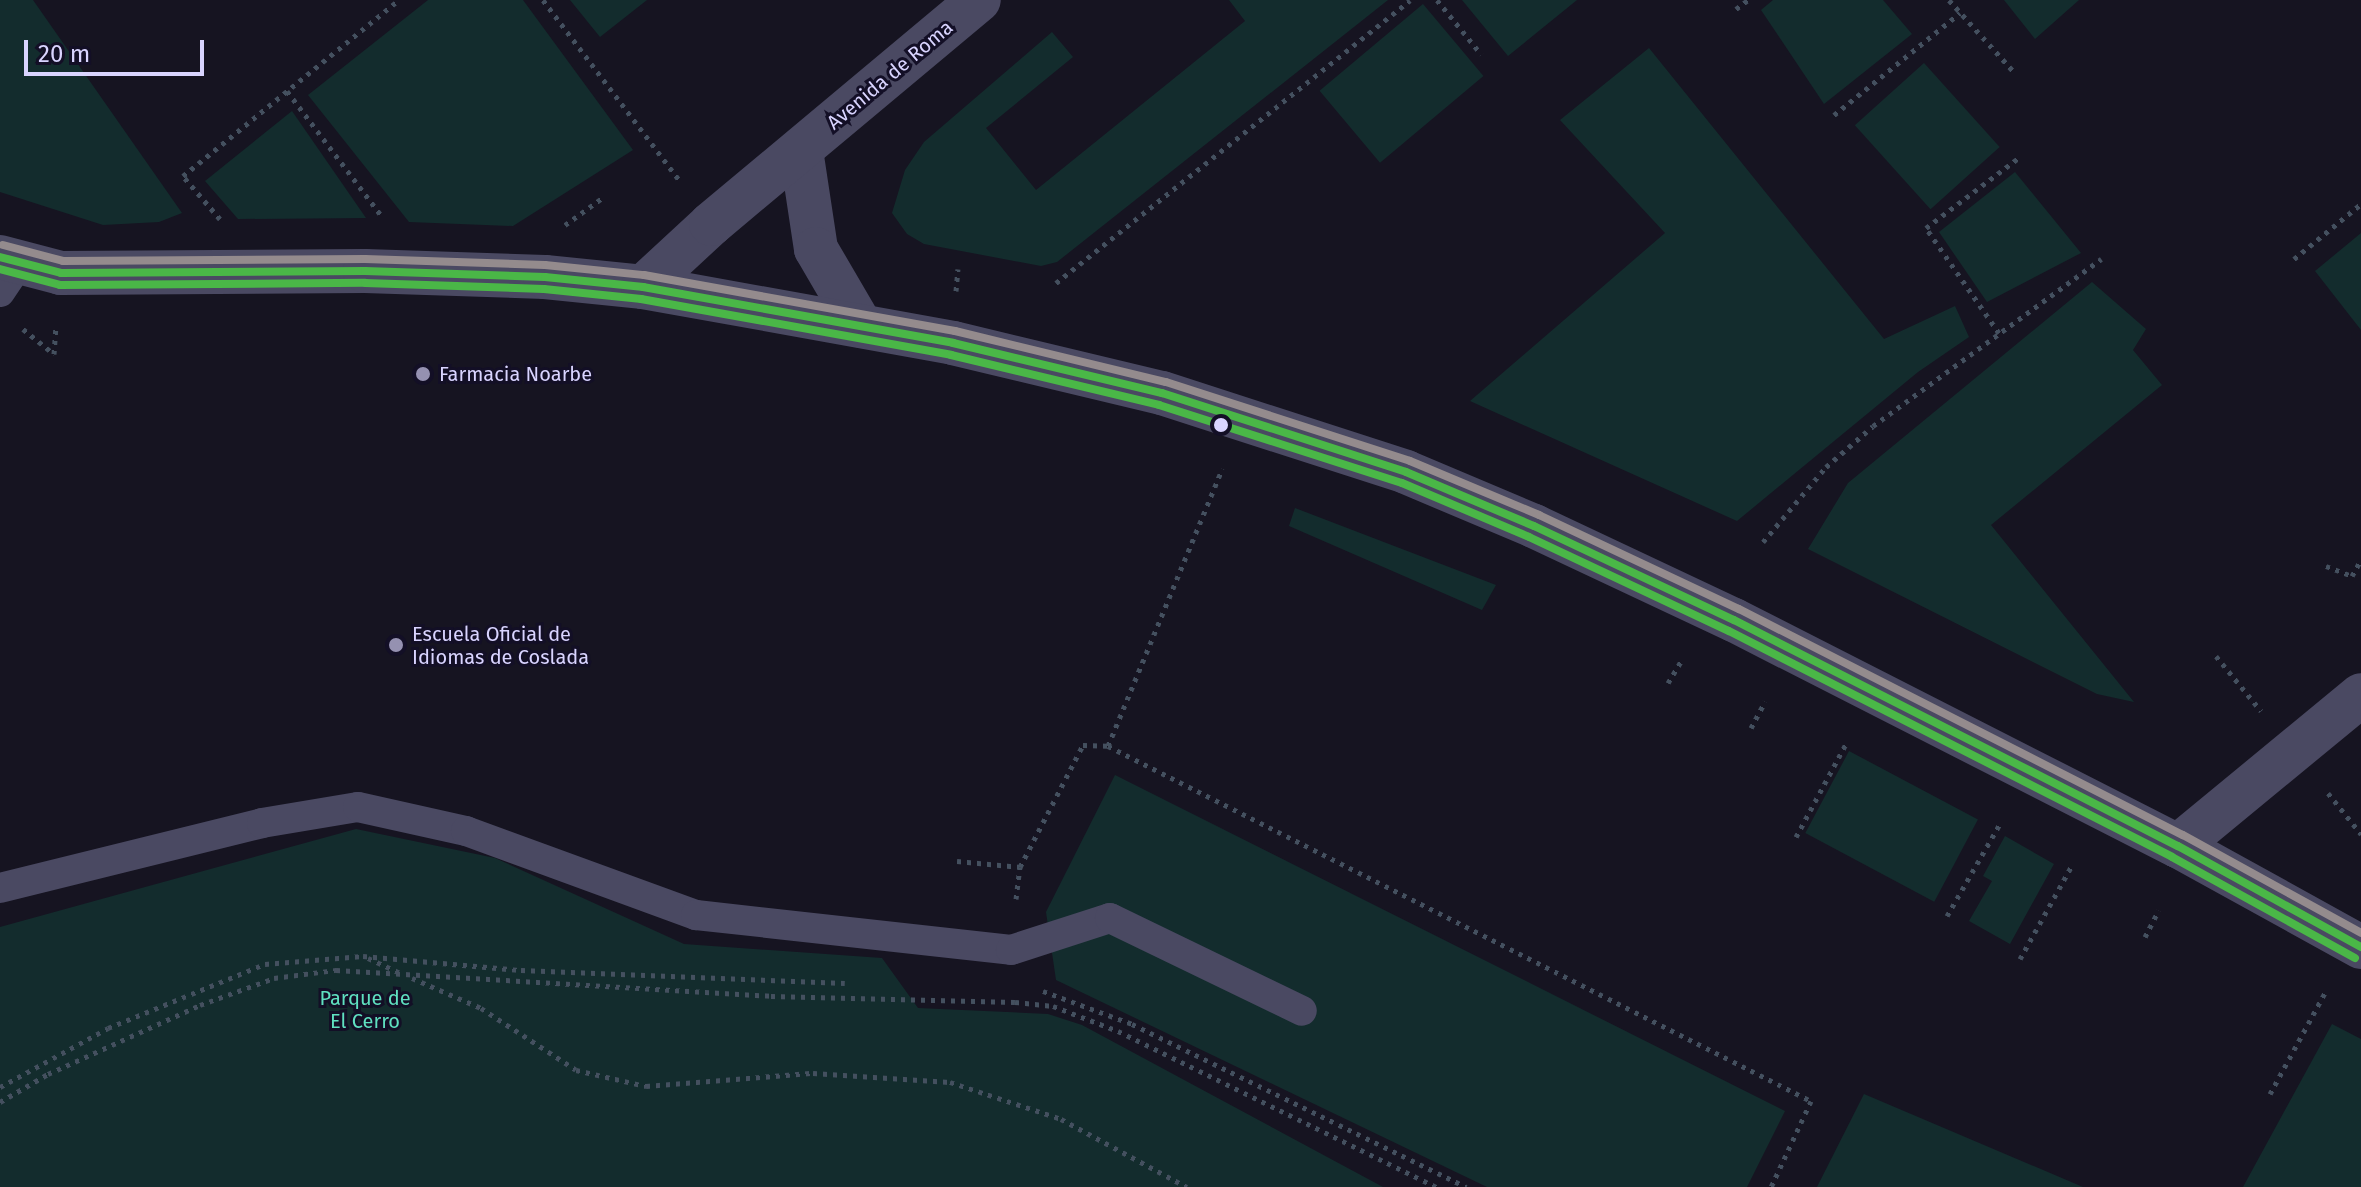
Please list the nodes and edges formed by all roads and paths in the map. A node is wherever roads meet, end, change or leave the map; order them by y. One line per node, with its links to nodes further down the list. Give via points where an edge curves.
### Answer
1 (399, 0): 12 (path)
2 (543, 0): 15 (path)
3 (979, 0): 14 (street, Avenida de Roma)
4 (1410, 0): 23 (path)
5 (1437, 0): 10 (path)
6 (1748, 0): 8 (path)
7 (1949, 0): 9 (path)
8 (1736, 9)
9 (1960, 13): 11 (path); 13 (path)
10 (1481, 54)
11 (2014, 72)
12 (287, 91): 18 (path, via 183,176 227,228); 19 (path)
13 (1834, 115)
14 (801, 150): 24 (street, Avenida de Roma); 25 (street, via 816,249)
15 (659, 151)
16 (2020, 157): 26 (path, via 1926,228)
17 (2361, 204): 21 (path)
18 (212, 229)
19 (392, 230)
20 (2101, 259): 26 (path)
21 (2294, 259)
22 (6, 271): 24 (street, via 365,271)
23 (1056, 283)
24 (643, 287): 25 (street)
25 (861, 326): 40 (street, via 1162,393 1406,472 1734,620)
26 (1999, 333): 28 (path, via 1826,467)
27 (1222, 468): 37 (path)
28 (1763, 542)
29 (2361, 560): 30 (path, via 2352,576)
30 (2326, 566)
31 (1682, 660): 32 (path)
32 (1668, 683)
33 (2361, 695): 40 (street)
34 (1765, 702): 35 (path)
35 (1751, 728)
36 (1847, 742): 39 (path)
37 (1108, 746): 41 (path, via 1083,745 1020,867); 61 (path, via 1811,1101)
38 (2000, 824): 45 (path)
39 (1796, 837)
40 (2178, 846): 47 (street)
41 (957, 861)
42 (2072, 865): 49 (path)
43 (0, 888): 54 (lane, via 262,823 358,807 466,831 696,915 1011,950 1110,918)
44 (2159, 910): 46 (path)
45 (1947, 916)
46 (2145, 937)
47 (2361, 947)
48 (363, 956): 50 (path); 51 (path, via 521,970); 55 (path, via 265,964 108,1028)
49 (2020, 959)
50 (408, 976): 57 (path, via 336,970 274,978 128,1036); 58 (path, via 481,1008 576,1070 646,1086 813,1073 950,1082 1061,1119); 59 (path, via 1053,1006 1118,1031)
51 (862, 983)
52 (1027, 989): 60 (path, via 1056,993 1132,1024)
53 (2324, 994): 56 (path)
54 (1302, 1011)
55 (0, 1087)
56 (2270, 1094)
57 (0, 1102)
58 (1187, 1187)
59 (1437, 1187)
60 (1466, 1187)
61 (1771, 1187)

